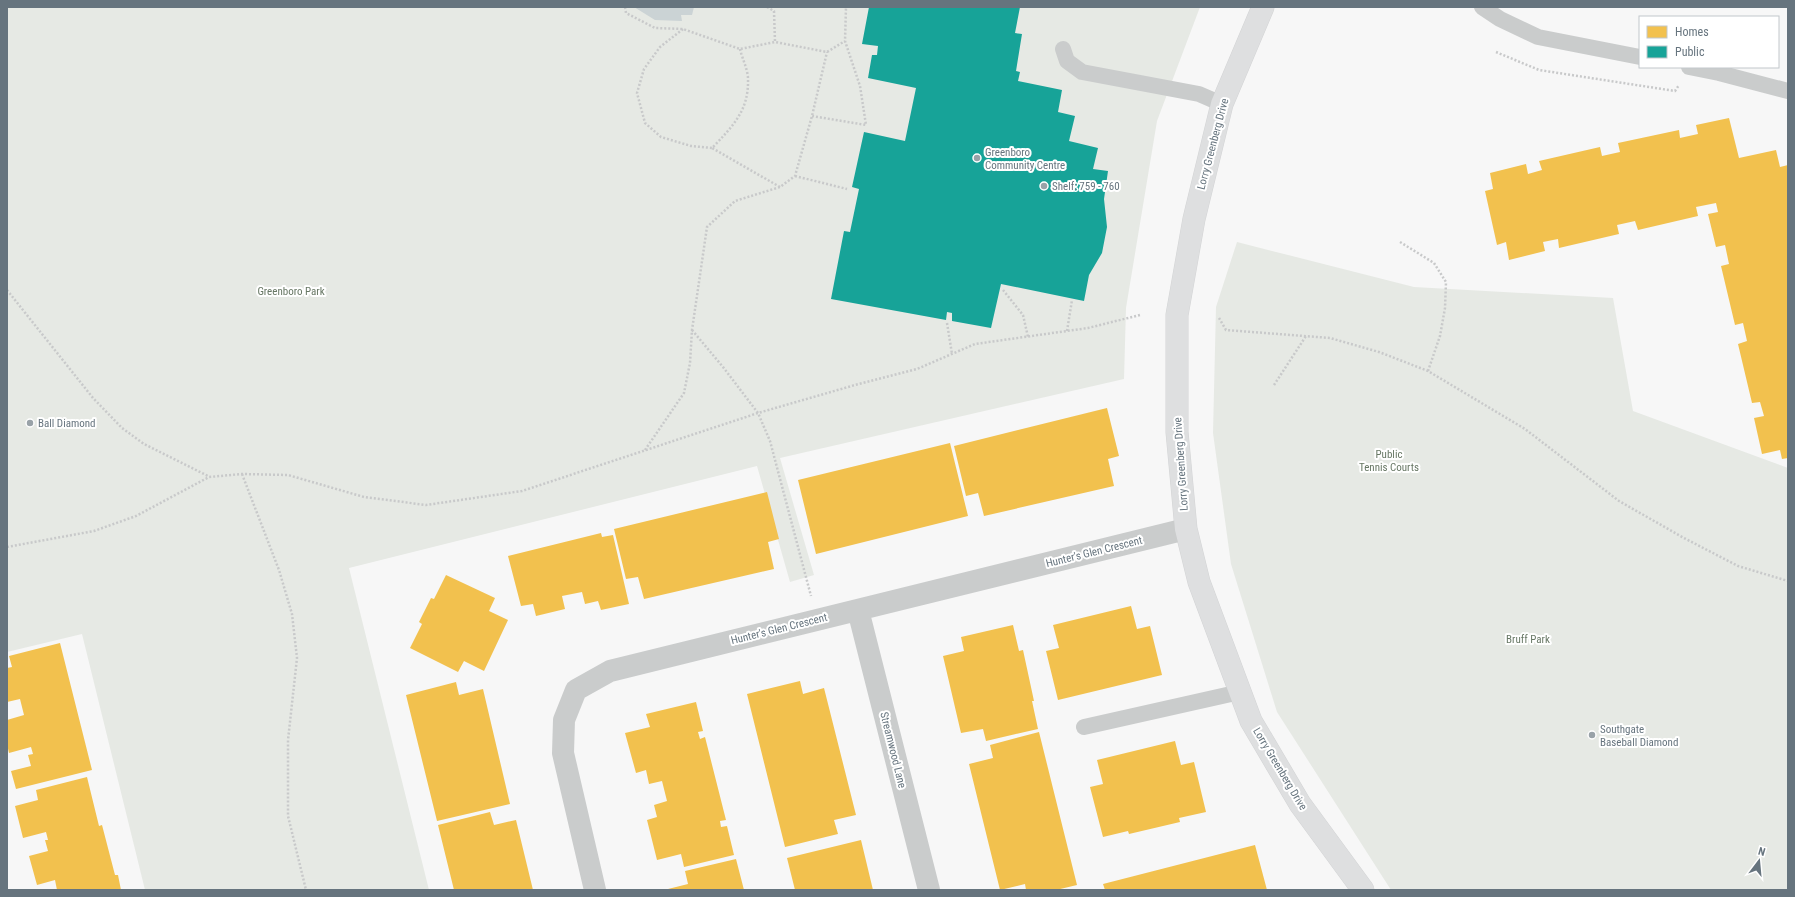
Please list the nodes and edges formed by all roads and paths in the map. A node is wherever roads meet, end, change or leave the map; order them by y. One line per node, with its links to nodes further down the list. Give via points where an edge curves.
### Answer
1 (625, 7): 6 (path, via 626,13 655,28)
2 (768, 7): 8 (path, via 774,11)
3 (846, 7): 7 (path)
4 (1263, 7): 17 (street, Lorry Greenberg Drive)
5 (1482, 7): 13 (lane, via 1500,19 1538,37)
6 (684, 28): 9 (path); 19 (path, via 660,47 644,69 637,93 645,123 661,138 691,146)
7 (845, 41): 11 (path); 18 (path, via 860,86 866,125)
8 (775, 42): 9 (path); 11 (path)
9 (740, 49): 19 (path, via 748,78 745,105 738,120)
10 (1063, 49): 17 (lane, via 1067,61 1082,72 1199,94)
11 (827, 52): 18 (path)
12 (1496, 52): 14 (path, via 1540,70 1675,91)
13 (1639, 57)
14 (1689, 68)
15 (1695, 68): 16 (lane)
16 (1788, 92)
17 (1222, 104): 41 (street, Lorry Greenberg Drive, via 1194,219 1177,314 1177,432)
18 (812, 116): 20 (path)
19 (712, 148): 21 (path)
20 (795, 176): 21 (path); 22 (path)
21 (780, 187): 30 (path, via 735,201 707,227)
22 (847, 190)
23 (1400, 242): 35 (path, via 1434,263 1446,282 1440,336)
24 (7, 290): 40 (path, via 93,398 122,428 144,444)
25 (1003, 290): 33 (path, via 1023,315)
26 (1072, 300): 31 (path)
27 (1140, 315): 31 (path)
28 (1219, 318): 32 (path, via 1226,330)
29 (947, 323): 34 (path)
30 (692, 330): 37 (path); 38 (path, via 690,363 684,393)
31 (1067, 331): 33 (path)
32 (1306, 336): 35 (path, via 1330,338 1379,352); 36 (path)
33 (1028, 337): 34 (path, via 975,344)
34 (952, 354): 37 (path, via 916,370)
35 (1428, 371): 43 (path, via 1525,429 1619,501 1738,566)
36 (1274, 385)
37 (758, 413): 38 (path); 45 (path, via 770,441)
38 (644, 450): 39 (path, via 522,491 426,505 364,497 288,475)
39 (242, 474): 40 (path); 48 (path, via 279,570 292,614 297,658 288,740 288,816)
40 (208, 477): 42 (path, via 136,516 94,531)
41 (1186, 529): 44 (street, Hunter's Glen Crescent); 46 (street, Lorry Greenberg Drive, via 1199,582)
42 (7, 547)
43 (1788, 581)
44 (858, 610): 45 (street, Hunter's Glen Crescent); 50 (street, Streamwood Lane)
45 (817, 620): 49 (street, Hunter's Glen Crescent, via 610,671 576,690 564,720 563,753)
46 (1240, 692): 47 (lane); 51 (street, Lorry Greenberg Drive, via 1251,721 1300,804)
47 (1084, 727)
48 (306, 890)
49 (595, 890)
50 (929, 890)
51 (1363, 890)

